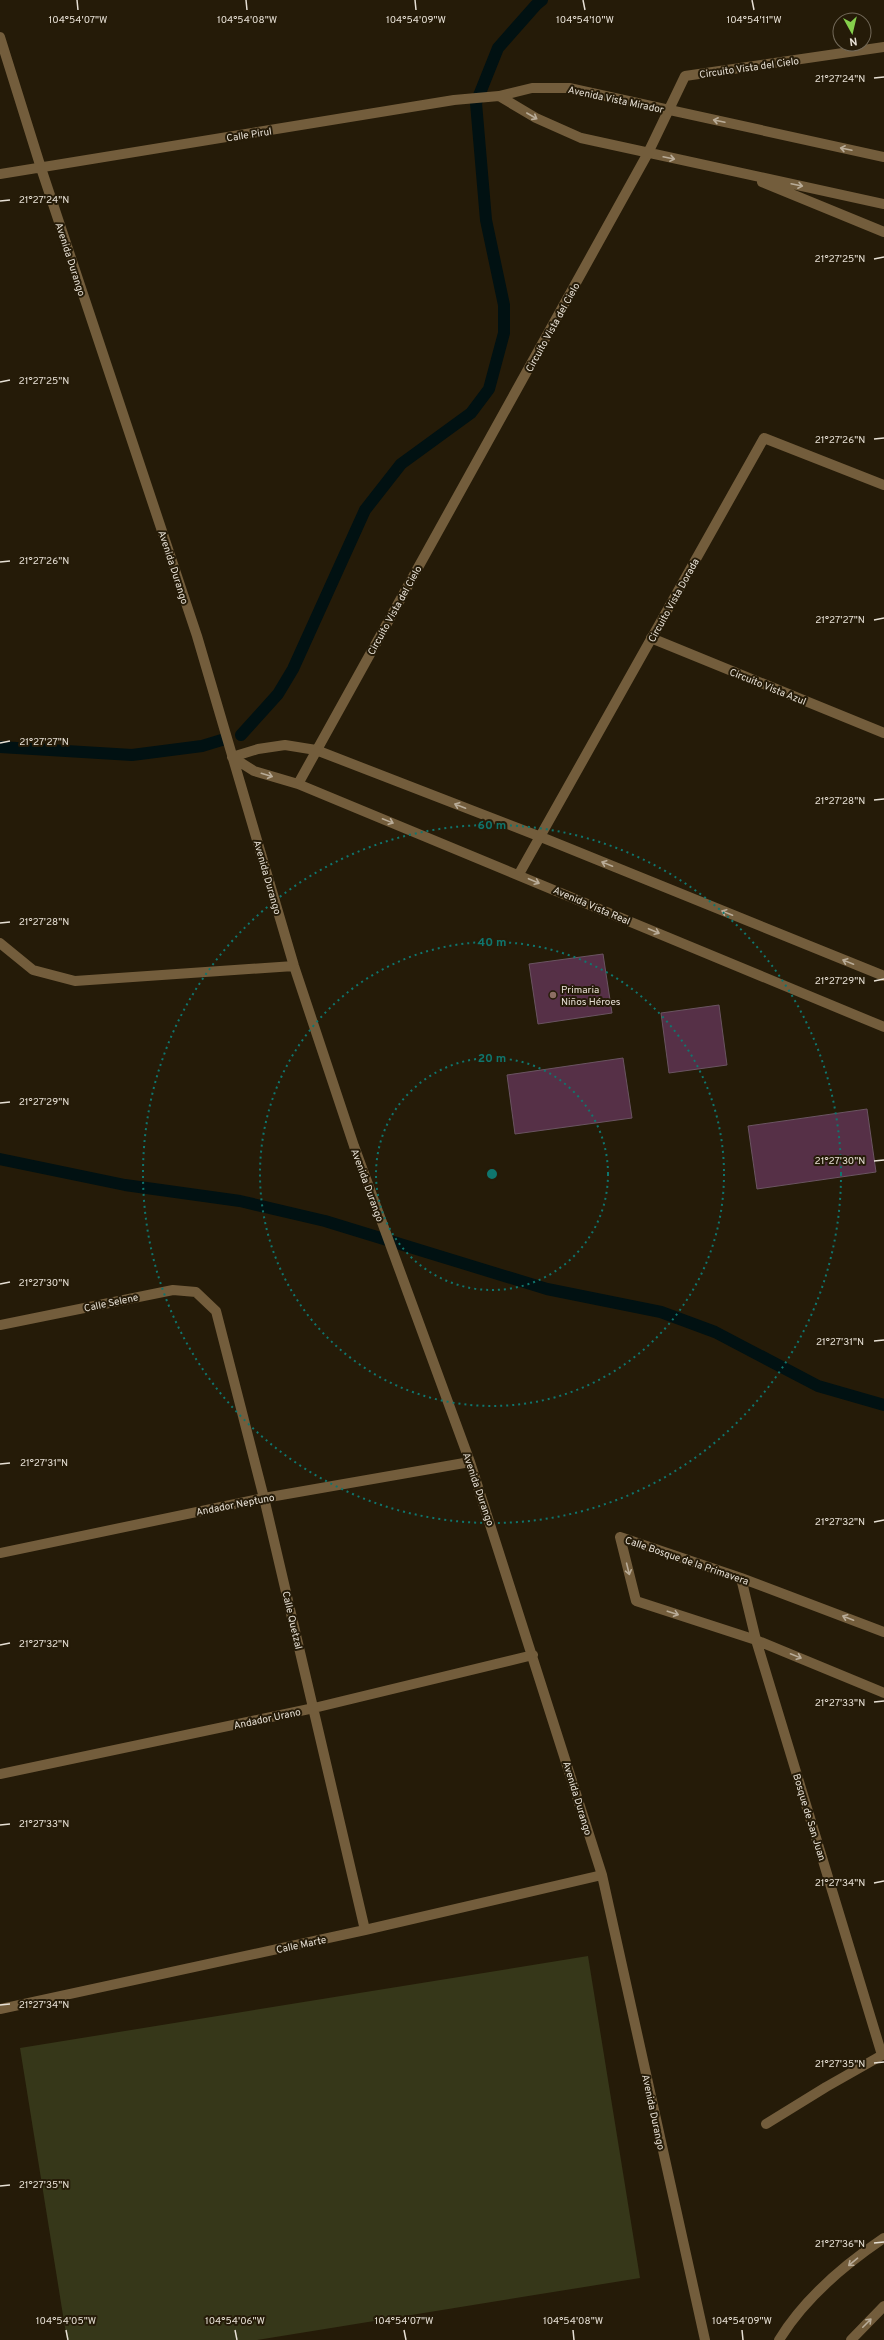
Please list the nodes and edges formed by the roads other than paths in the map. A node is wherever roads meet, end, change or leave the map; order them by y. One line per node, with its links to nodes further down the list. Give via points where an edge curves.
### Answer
1 (0, 37): 7 (street, Avenida Durango)
2 (884, 48): 4 (street, Circuito Vista del Cielo, via 685,76)
3 (499, 96): 4 (street, Avenida Vista Mirador, via 532,88 569,88); 5 (street, one-way to 5, via 536,118 581,138); 7 (street, Calle Pirul, via 454,100)
4 (668, 110): 5 (street, Circuito Vista del Cielo); 6 (street, Avenida Vista Mirador, one-way to 4)
5 (648, 153): 8 (street, one-way to 8); 15 (street, Circuito Vista del Cielo)
6 (884, 157)
7 (41, 168): 9 (street, Calle Pirul); 16 (street, Avenida Durango, via 197,636)
8 (735, 172): 10 (street, one-way to 10); 11 (street)
9 (0, 174)
10 (884, 204)
11 (884, 232)
12 (884, 485): 13 (street, Circuito Vista Dorada, via 764,438)
13 (651, 638): 14 (street, Circuito Vista Azul); 18 (street, Circuito Vista Dorada)
14 (884, 733)
15 (316, 750): 16 (street, via 285,745 258,749); 17 (street); 18 (street, one-way to 15)
16 (232, 757): 17 (street, Avenida Vista Real, one-way to 17, via 254,770); 21 (street, Avenida Durango)
17 (298, 784): 19 (street, Avenida Vista Real, one-way to 19)
18 (541, 837): 19 (street, Circuito Vista Dorada); 22 (street, one-way to 18)
19 (519, 874): 23 (street, Avenida Vista Real, one-way to 23)
20 (0, 943): 21 (street, via 33,970 75,981)
21 (294, 966): 26 (street, Avenida Durango, via 354,1146)
22 (884, 976)
23 (884, 1027)
24 (216, 1311): 25 (street, Calle Selene, via 196,1292 173,1290); 27 (street, Calle Quetzal)
25 (0, 1325)
26 (470, 1462): 27 (street, Andador Neptuno); 32 (street, Avenida Durango)
27 (264, 1498): 28 (street, Andador Neptuno); 34 (street, Calle Quetzal)
28 (0, 1552)
29 (741, 1578): 30 (street, Calle Bosque de la Primavera, one-way to 29); 31 (street, Bosque de San Juan); 31 (street, Calle Bosque de la Primavera, one-way to 31, via 620,1538 636,1602)
30 (884, 1632)
31 (756, 1640): 33 (street, Calle Bosque de la Primavera, one-way to 33); 39 (street, Bosque de San Juan)
32 (533, 1655): 34 (street, Andador Urano); 36 (street, Avenida Durango)
33 (884, 1693)
34 (314, 1708): 35 (street, Andador Urano); 37 (street, Calle Quetzal)
35 (0, 1774)
36 (602, 1875): 37 (street, Calle Marte); 43 (street, Avenida Durango)
37 (365, 1930): 38 (street, Calle Marte)
38 (0, 2009)
39 (883, 2054): 40 (street)
40 (766, 2124)
41 (884, 2238): 44 (street, one-way to 44, via 829,2282 792,2319)
42 (884, 2306): 45 (street, one-way to 42)
43 (704, 2340)
44 (779, 2340)
45 (851, 2340)

